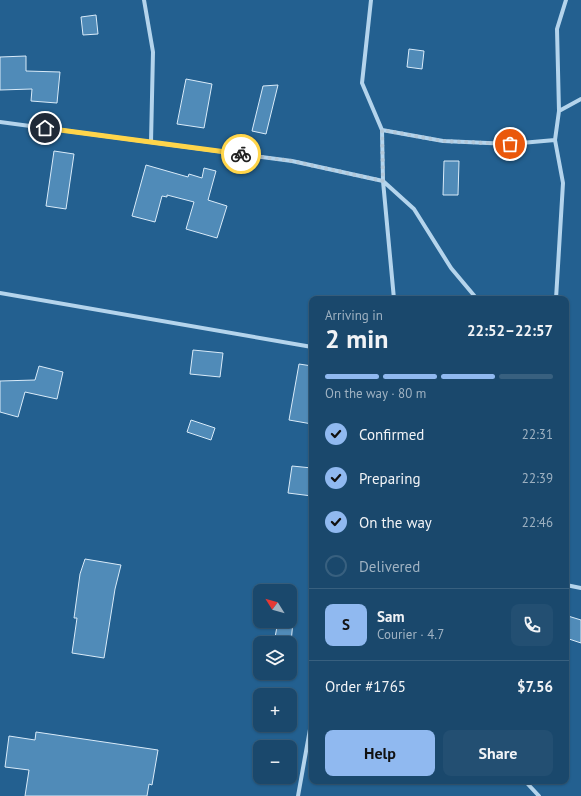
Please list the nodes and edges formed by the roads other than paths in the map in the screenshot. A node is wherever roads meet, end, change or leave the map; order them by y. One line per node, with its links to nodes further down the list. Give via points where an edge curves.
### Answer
1 (144, 0): 9 (street, via 153,52)
2 (371, 0): 7 (street, via 362,83)
3 (566, 0): 5 (street, via 557,29)
4 (581, 99): 5 (street)
5 (559, 111): 8 (street)
6 (0, 122): 9 (street)
7 (382, 130): 8 (street, via 443,141 510,144); 10 (street)
8 (555, 140): 14 (street, via 563,183)
9 (151, 142): 10 (street, via 292,161)
10 (383, 181): 12 (street); 13 (street, via 414,210 451,268)
11 (0, 293): 15 (street)
12 (394, 296)
13 (474, 296)
14 (556, 296)
15 (309, 347)
16 (569, 586): 17 (street)
17 (581, 588)
18 (309, 735): 20 (street)
19 (528, 784): 21 (street)
20 (298, 796)
21 (539, 796)

